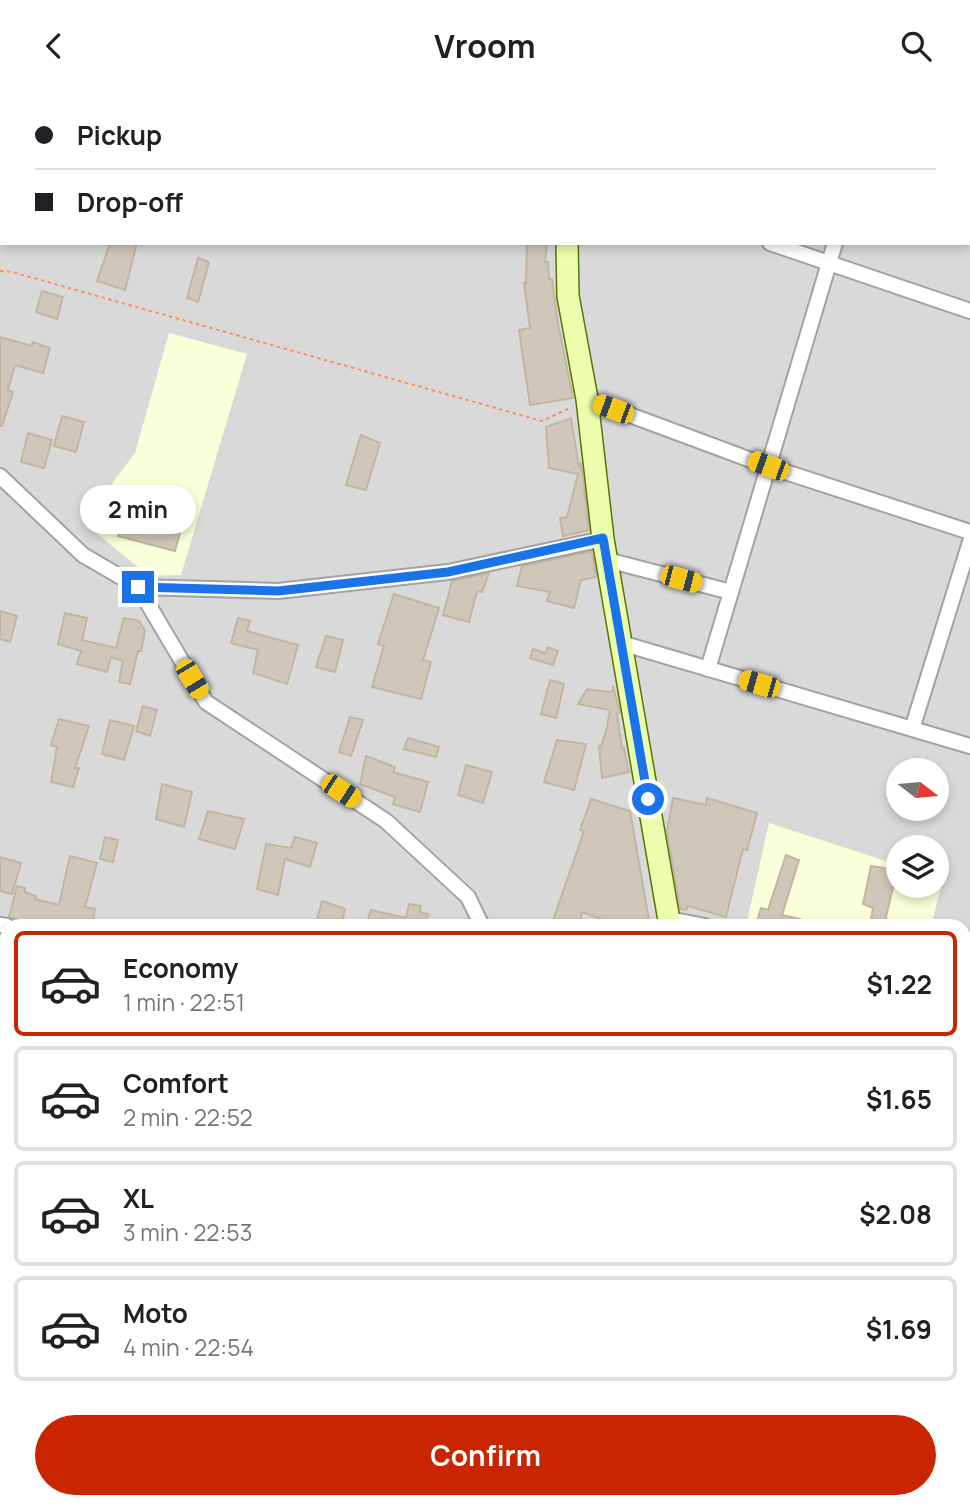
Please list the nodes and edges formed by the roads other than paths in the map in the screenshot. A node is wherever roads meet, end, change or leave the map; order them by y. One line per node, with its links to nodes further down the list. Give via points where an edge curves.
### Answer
1 (567, 245): 6 (street, via 568,296)
2 (775, 245): 4 (street)
3 (834, 245): 4 (street)
4 (828, 265): 5 (street); 7 (street)
5 (970, 311)
6 (587, 400): 7 (street); 10 (street)
7 (768, 466): 9 (street); 14 (street)
8 (0, 476): 13 (street, via 83,555)
9 (970, 531)
10 (603, 538): 12 (street); 13 (street, via 448,572 278,591)
11 (970, 542): 17 (street)
12 (607, 560): 14 (street); 15 (street)
13 (138, 587): 19 (street, via 206,702 386,821 468,897)
14 (731, 592): 16 (street)
15 (621, 643): 16 (street); 20 (street)
16 (708, 669): 17 (street)
17 (912, 729): 18 (street)
18 (970, 746)
19 (479, 919)
20 (669, 919)

